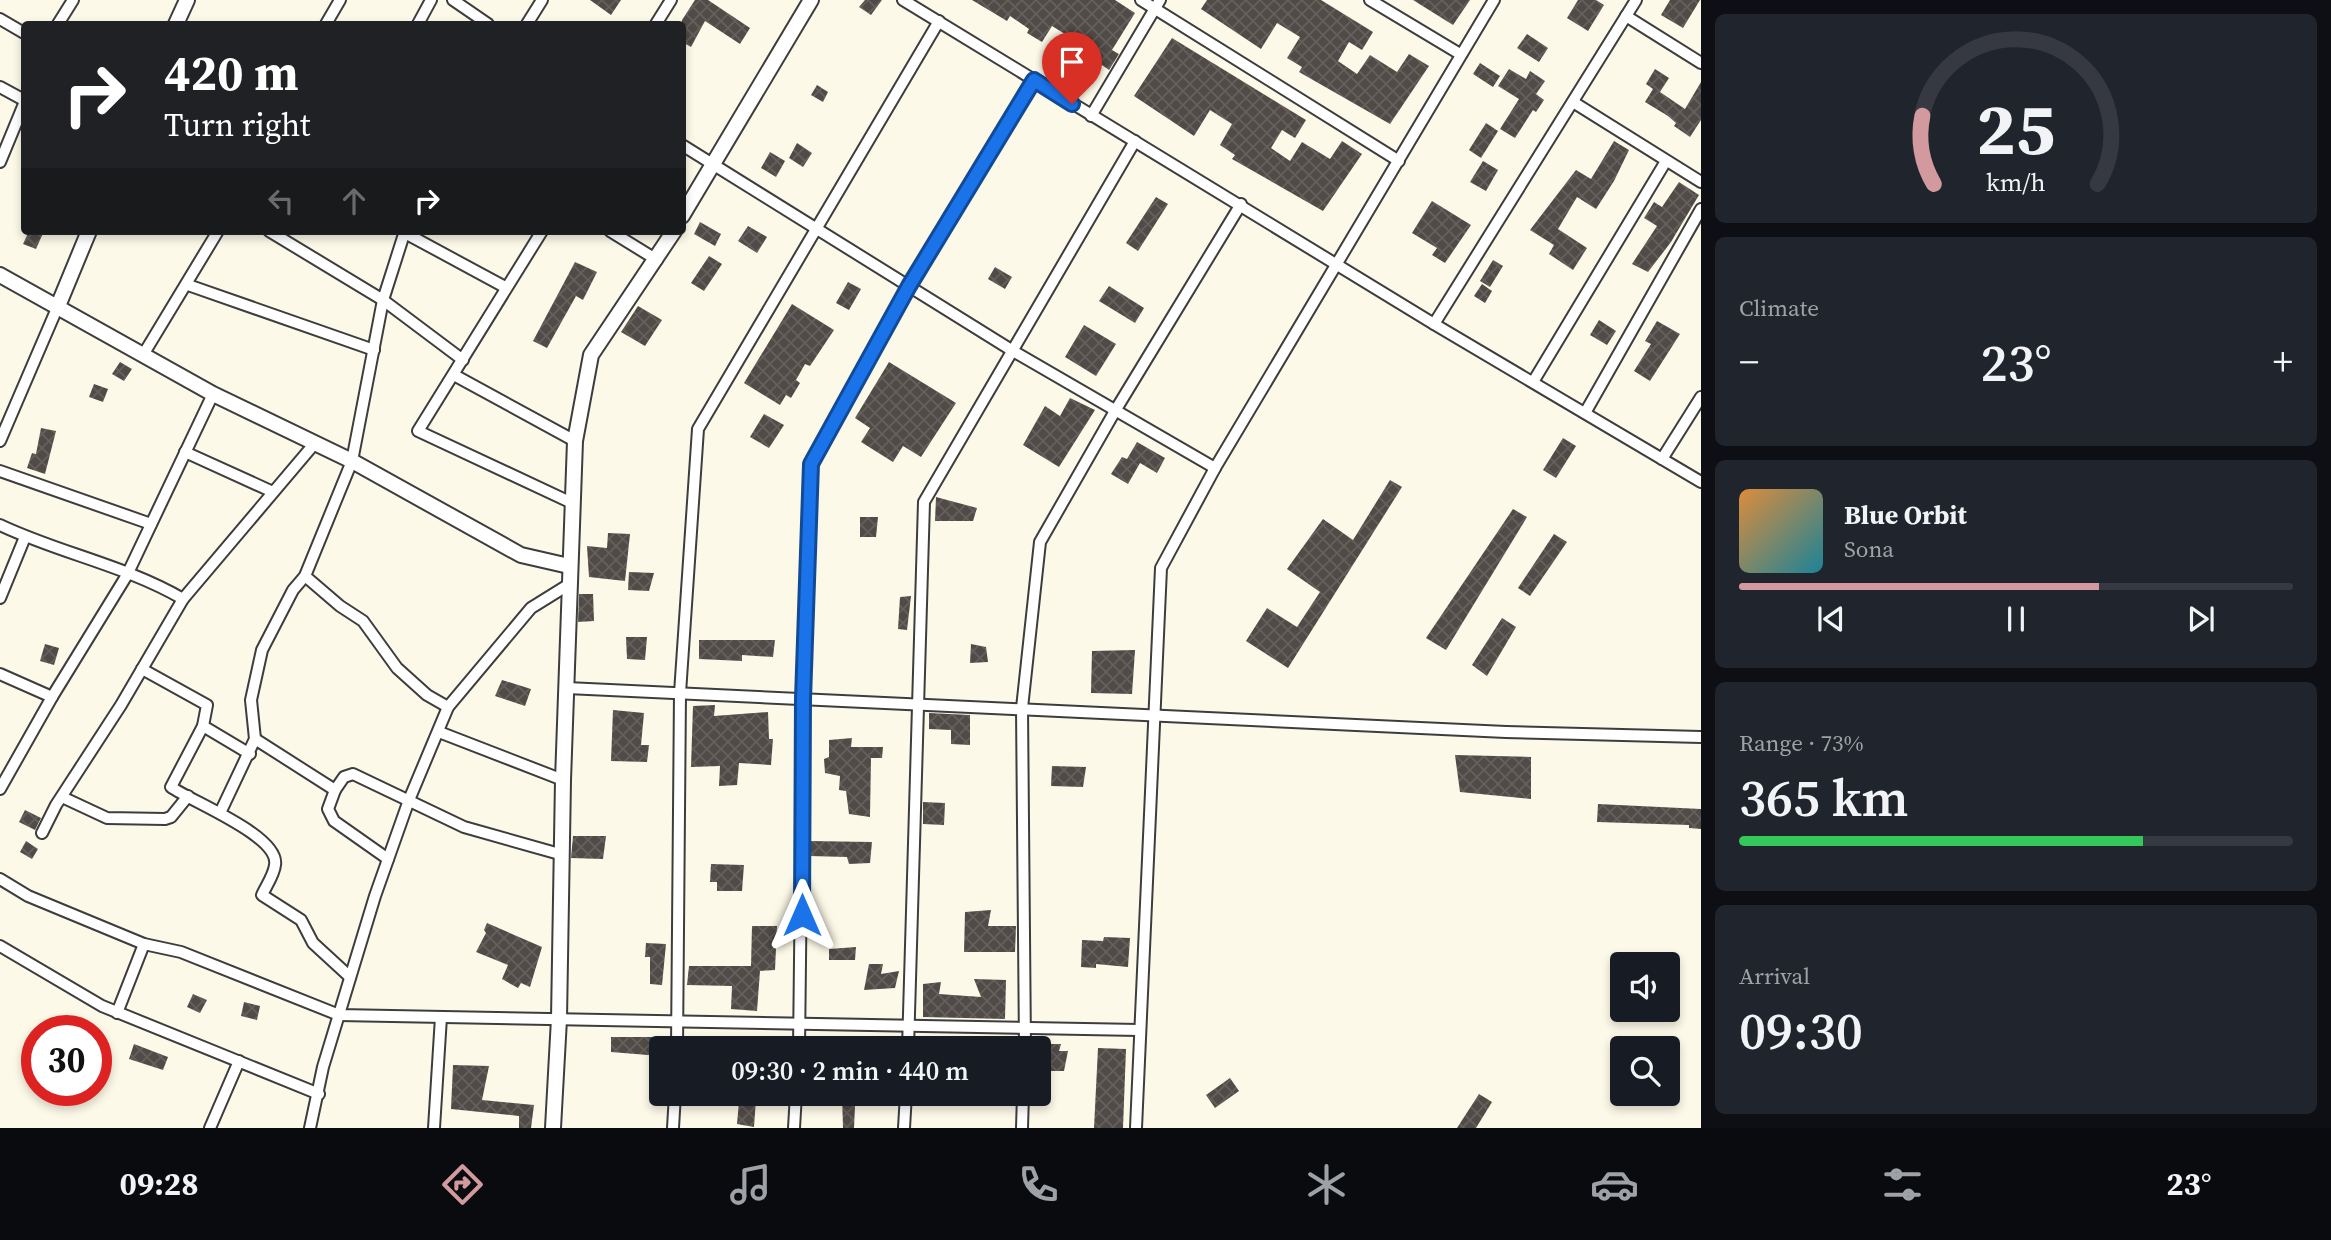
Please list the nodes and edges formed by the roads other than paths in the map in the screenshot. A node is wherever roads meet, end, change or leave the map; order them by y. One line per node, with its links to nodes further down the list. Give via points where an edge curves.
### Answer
1 (73, 0): 17 (street)
2 (187, 0): 18 (street)
3 (340, 0): 19 (street)
4 (431, 0): 20 (street)
5 (453, 0): 21 (street)
6 (542, 0): 22 (street)
7 (671, 0): 23 (street)
8 (811, 0): 39 (street)
9 (903, 0): 24 (street)
10 (1141, 0): 14 (street)
11 (1370, 0): 26 (street)
12 (1494, 0): 26 (street)
13 (1636, 0): 15 (street)
14 (1157, 4): 33 (street); 38 (street)
15 (1626, 16): 27 (street); 31 (street)
16 (0, 19): 25 (street)
17 (60, 21)
18 (177, 21)
19 (328, 21)
20 (420, 21)
21 (484, 21)
22 (529, 21)
23 (658, 21)
24 (939, 21): 28 (street); 44 (street)
25 (21, 31)
26 (1460, 54): 38 (street)
27 (1701, 63)
28 (1034, 80): 33 (street); 57 (street)
29 (0, 87): 30 (street)
30 (21, 100)
31 (1573, 102): 36 (street); 61 (street)
32 (21, 110): 37 (street)
33 (1091, 116): 34 (street)
34 (1135, 141): 41 (street); 63 (street)
35 (686, 147): 39 (street)
36 (1666, 161): 40 (street); 67 (street)
37 (0, 162)
38 (1399, 162): 54 (street)
39 (713, 163): 42 (street); 44 (street)
40 (1701, 183)
41 (1241, 204): 54 (street); 70 (street)
42 (686, 209)
43 (1701, 209): 71 (street)
44 (815, 227): 57 (street); 95 (street, via 698,429)
45 (87, 235): 60 (street)
46 (216, 235): 56 (street)
47 (276, 235): 59 (street)
48 (404, 235): 59 (street)
49 (410, 235): 58 (street)
50 (539, 235): 58 (street)
51 (616, 235): 53 (street)
52 (672, 235): 53 (street)
53 (657, 260): 73 (street, via 591,355)
54 (1338, 263): 61 (street); 78 (street)
55 (0, 275): 60 (street)
56 (188, 285): 62 (street); 64 (street)
57 (909, 286): 63 (street); 97 (street, via 811,464)
58 (505, 287): 65 (street)
59 (383, 300): 62 (street); 65 (street)
60 (58, 306): 64 (street); 72 (street)
61 (1434, 324): 67 (street)
62 (374, 350): 77 (street)
63 (1013, 351): 70 (street); 98 (street, via 924,502)
64 (143, 355): 68 (street)
65 (463, 360): 66 (street)
66 (454, 375): 73 (street); 82 (street, via 418,431)
67 (1533, 383): 71 (street)
68 (213, 394): 74 (street); 75 (street)
69 (1701, 397): 76 (street)
70 (1115, 411): 78 (street); 100 (street, via 1040,542)
71 (1585, 413): 76 (street)
72 (0, 440)
73 (575, 441): 82 (street)
74 (315, 443): 77 (street); 81 (street)
75 (185, 452): 81 (street); 83 (street)
76 (1662, 459): 80 (street)
77 (352, 461): 86 (street, via 521,555); 88 (street)
78 (1215, 468): 101 (street, via 1161,568)
79 (0, 471): 83 (street)
80 (1701, 482)
81 (273, 492): 91 (street)
82 (572, 503): 86 (street)
83 (151, 524): 87 (street)
84 (0, 525): 85 (street)
85 (25, 537): 87 (street); 90 (street)
86 (569, 566): 89 (street)
87 (127, 575): 91 (street, via 153,581); 96 (street)
88 (305, 576): 99 (street, via 363,621 397,668); 105 (street, via 262,650 251,700)
89 (568, 585): 94 (street); 99 (street, via 531,608)
90 (0, 598)
91 (183, 599): 92 (street)
92 (142, 669): 102 (street, via 207,705); 111 (street)
93 (0, 674): 96 (street)
94 (567, 688): 95 (street); 107 (street)
95 (680, 693): 97 (street); 125 (street)
96 (51, 697): 108 (street)
97 (803, 699): 98 (street); 126 (street)
98 (919, 704): 100 (street); 127 (street)
99 (448, 707): 103 (street)
100 (1022, 708): 101 (street); 128 (street)
101 (1154, 714): 104 (street); 129 (street)
102 (203, 726): 106 (street); 110 (street, via 171,787)
103 (439, 732): 107 (street); 112 (street)
104 (1701, 737)
105 (255, 739): 106 (street); 109 (street)
106 (250, 754): 113 (street)
107 (563, 780): 115 (street)
108 (0, 789)
109 (335, 790): 112 (street, via 344,776 353,774); 116 (street, via 328,809 334,821)
110 (188, 796): 111 (street, via 165,819 107,818); 113 (street)
111 (62, 797): 114 (street)
112 (409, 800): 115 (street, via 464,827); 116 (street)
113 (220, 813): 120 (street, via 274,853 275,866 262,895 301,920 313,943)
114 (42, 833)
115 (563, 855): 124 (street)
116 (388, 859): 120 (street)
117 (0, 879): 118 (street, via 28,896)
118 (144, 944): 121 (street); 122 (street, via 181,952)
119 (0, 947): 121 (street)
120 (350, 977): 122 (street)
121 (117, 1013): 134 (street)
122 (339, 1015): 123 (street); 135 (street)
123 (441, 1017): 124 (street); 142 (street)
124 (559, 1019): 125 (street); 143 (street)
125 (678, 1021): 126 (street); 130 (street)
126 (801, 1023): 127 (street); 131 (street)
127 (909, 1025): 128 (street); 132 (street)
128 (1026, 1028): 129 (street); 133 (street)
129 (1139, 1030): 148 (street)
130 (677, 1036)
131 (800, 1036)
132 (909, 1036)
133 (1026, 1036)
134 (239, 1061): 135 (street); 140 (street)
135 (319, 1094): 141 (street)
136 (674, 1106): 144 (street)
137 (795, 1106): 145 (street)
138 (905, 1106): 146 (street)
139 (1023, 1106): 147 (street)
140 (209, 1128)
141 (310, 1128)
142 (434, 1128)
143 (553, 1128)
144 (673, 1128)
145 (794, 1128)
146 (904, 1128)
147 (1022, 1128)
148 (1136, 1128)

